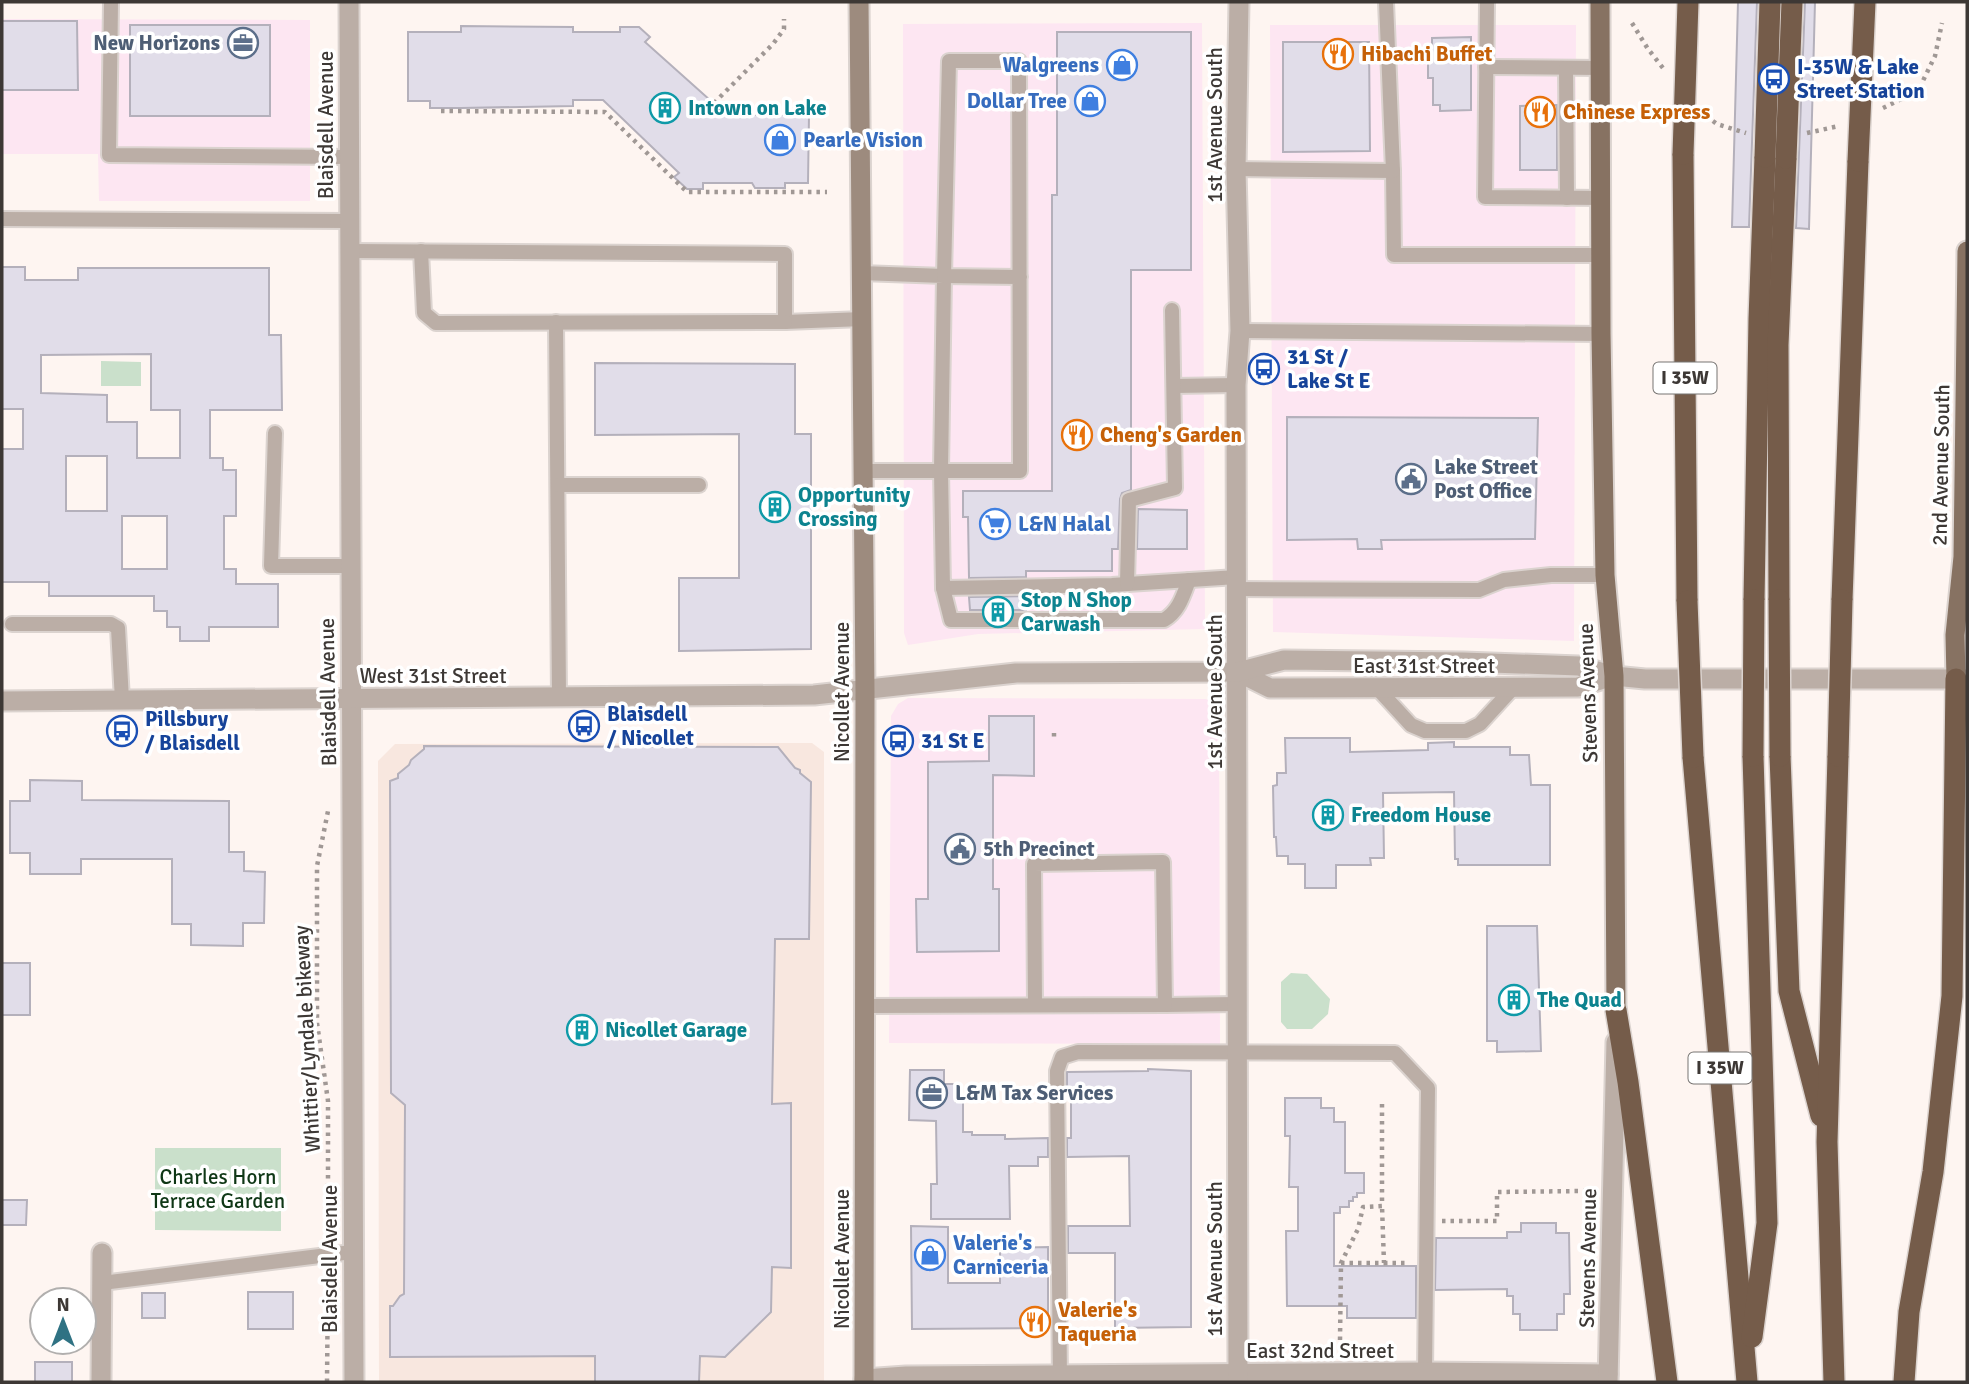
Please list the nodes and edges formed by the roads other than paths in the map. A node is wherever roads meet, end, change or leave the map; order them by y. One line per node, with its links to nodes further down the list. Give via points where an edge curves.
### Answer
1 (111, 2): 15 (lane, via 109,155)
2 (349, 2): 15 (street, Blaisdell Avenue)
3 (859, 2): 26 (main road, Nicollet Avenue)
4 (1239, 2): 16 (street, 1st Avenue South)
5 (1387, 2): 17 (lane)
6 (1487, 2): 12 (lane)
7 (1600, 2): 14 (main road, Stevens Avenue)
8 (1688, 2): 75 (highway, I 35W, bridge, via 1683,154 1693,757)
9 (1770, 2): 75 (highway, bridge, via 1759,308 1753,756 1767,1223)
10 (1792, 2): 66 (highway, bridge, via 1779,345 1780,756 1789,991)
11 (1865, 2): 66 (highway, bridge)
12 (1486, 67): 13 (lane); 18 (lane, via 1485,197)
13 (1566, 68): 14 (lane); 18 (lane)
14 (1601, 68): 19 (main road, Stevens Avenue)
15 (348, 158): 21 (street, Blaisdell Avenue)
16 (1236, 169): 17 (lane); 33 (street, 1st Avenue South)
17 (1393, 171): 25 (lane, via 1394,255)
18 (1567, 198): 19 (lane)
19 (1602, 198): 25 (main road, Stevens Avenue)
20 (2, 219): 21 (lane)
21 (349, 220): 22 (street, Blaisdell Avenue)
22 (349, 251): 23 (lane); 43 (street, Blaisdell Avenue)
23 (421, 251): 31 (lane, via 424,313 436,323); 32 (lane, via 785,254)
24 (1967, 251): 38 (main road, 2nd Avenue South)
25 (1602, 255): 34 (main road, Stevens Avenue)
26 (861, 273): 27 (lane); 30 (main road, Nicollet Avenue)
27 (944, 276): 28 (lane); 28 (lane, via 949,61 1019,61); 39 (lane)
28 (1020, 277): 39 (lane, via 1020,471)
29 (1172, 310): 36 (lane)
30 (863, 320): 32 (lane); 40 (main road, Nicollet Avenue)
31 (556, 322): 32 (lane); 41 (lane)
32 (785, 322)
33 (1240, 331): 34 (lane); 35 (street, 1st Avenue South)
34 (1601, 334): 44 (main road, Stevens Avenue)
35 (1236, 385): 36 (lane); 46 (street, 1st Avenue South)
36 (1174, 386): 47 (lane, via 1175,488 1129,500)
37 (275, 433): 43 (lane, via 271,566)
38 (1966, 460): 52 (main road, 2nd Avenue South, via 1955,635)
39 (941, 470): 40 (lane); 48 (lane)
40 (863, 471): 55 (main road, Nicollet Avenue)
41 (558, 485): 42 (lane); 56 (lane)
42 (699, 485)
43 (349, 566): 57 (street, Blaisdell Avenue)
44 (1605, 575): 46 (lane, via 1504,580 1479,590); 51 (main road, Stevens Avenue)
45 (1189, 580): 46 (lane); 47 (lane); 48 (lane, via 1181,604 1164,620 951,620)
46 (1237, 583): 50 (street, 1st Avenue South)
47 (1126, 584): 48 (lane)
48 (943, 588)
49 (12, 624): 58 (lane, via 111,624 118,628)
50 (1238, 671): 51 (street, East 31st Street, via 1284,660 1326,660 1579,666); 54 (street, East 31st Street, via 1270,688); 55 (street, East 31st Street, via 1016,673); 60 (street, 1st Avenue South)
51 (1614, 676): 52 (street, East 31st Street); 53 (street, East 31st Street, via 1578,687); 64 (main road, Stevens Avenue)
52 (1961, 679): 80 (highway, via 1952,996 1933,1172 1909,1312)
53 (1513, 688): 54 (street, East 31st Street); 54 (lane, via 1480,724 1465,731 1425,731 1411,725)
54 (1378, 689)
55 (865, 691): 56 (street, West 31st Street); 62 (main road, Nicollet Avenue)
56 (559, 698): 57 (street, West 31st Street)
57 (350, 699): 58 (street, West 31st Street); 67 (street, Blaisdell Avenue)
58 (122, 700): 59 (street, West 31st Street)
59 (2, 701)
60 (1237, 1004): 61 (lane); 65 (street, 1st Avenue South)
61 (1165, 1005): 63 (lane); 63 (lane, via 1163,862 1034,864)
62 (864, 1006): 63 (lane); 74 (main road, Nicollet Avenue)
63 (1035, 1006)
64 (1616, 1010): 72 (street, Stevens Avenue); 78 (highway)
65 (1237, 1052): 70 (lane, via 1395,1053 1428,1088); 71 (street, 1st Avenue South); 73 (lane, via 1078,1052 1062,1057 1057,1071)
66 (1827, 1142): 79 (highway)
67 (352, 1252): 69 (lane); 77 (street, Blaisdell Avenue)
68 (102, 1253): 69 (street)
69 (102, 1283): 76 (street)
70 (1425, 1372): 71 (street, East 32nd Street); 72 (street, East 32nd Street)
71 (1238, 1378): 73 (street, East 32nd Street)
72 (1608, 1378)
73 (1060, 1379): 74 (street, East 32nd Street, via 906,1376)
74 (864, 1381)
75 (1747, 1381)
76 (101, 1382)
77 (354, 1382)
78 (1667, 1382)
79 (1834, 1382)
80 (1904, 1382)

